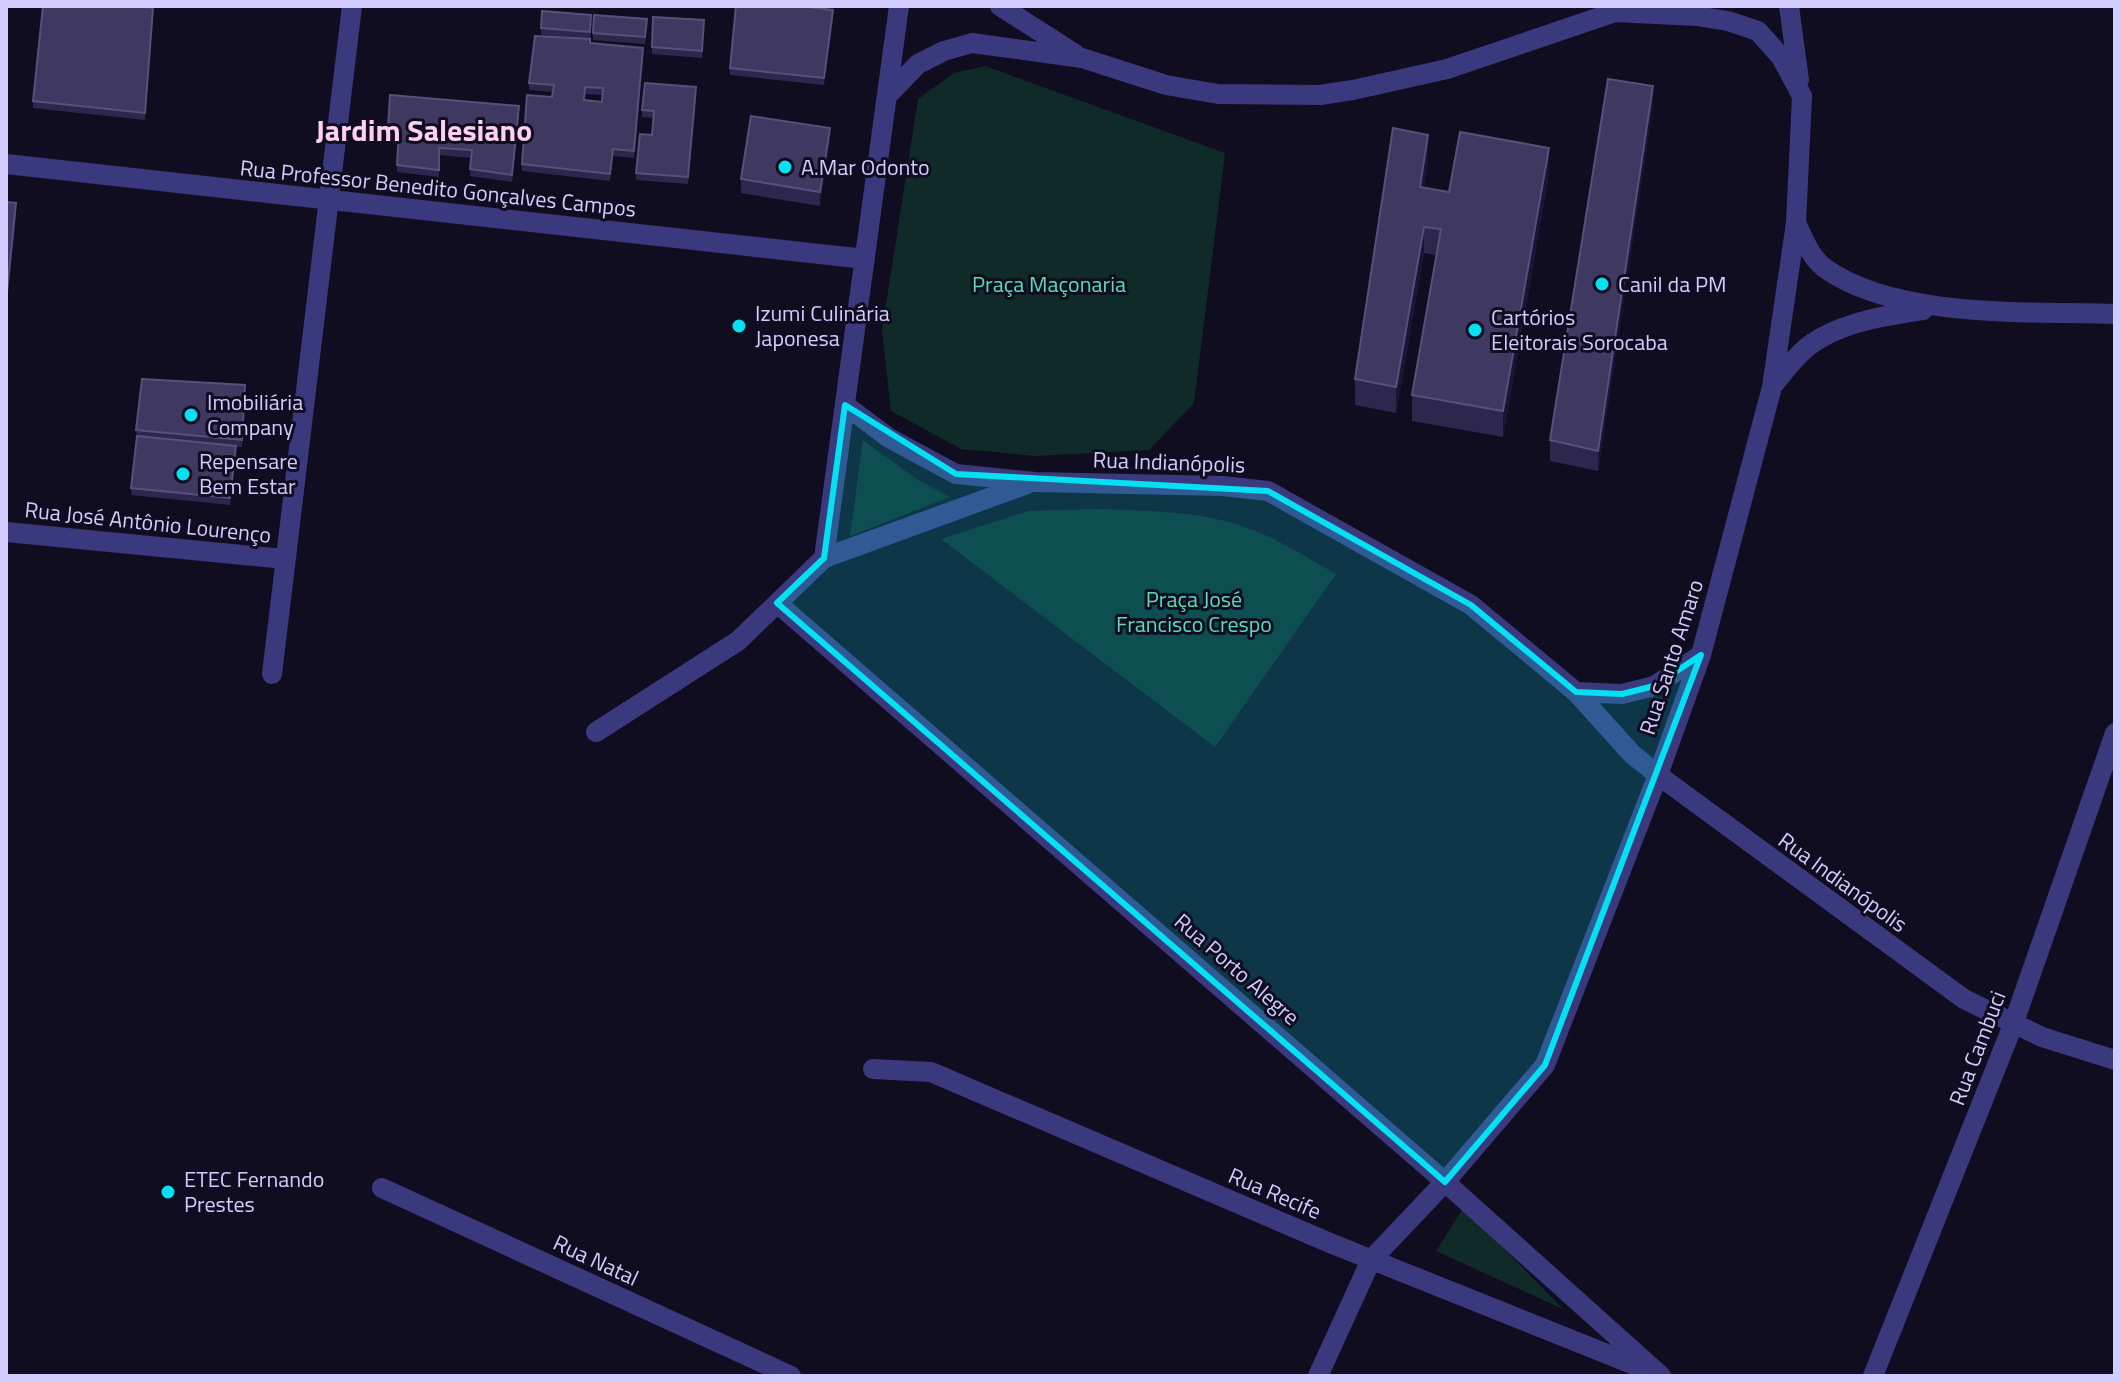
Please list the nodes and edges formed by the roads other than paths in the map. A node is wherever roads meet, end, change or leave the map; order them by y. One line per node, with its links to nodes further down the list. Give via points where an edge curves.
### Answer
1 (352, 6): 10 (street)
2 (899, 6): 7 (street)
3 (1000, 6): 6 (street)
4 (1789, 6): 8 (street, Rua Santo Amaro)
5 (1624, 9): 6 (street, via 1447,69 1320,95 1218,94 1166,85); 8 (street, via 1728,21 1758,31 1781,57)
6 (1082, 58): 7 (street, via 972,43 918,64)
7 (888, 95): 12 (street)
8 (1802, 96): 11 (street, Rua Santo Amaro)
9 (6, 164): 10 (street, Rua Professor Benedito Gonçalves Campos)
10 (331, 200): 12 (street, Rua Professor Benedito Gonçalves Campos); 20 (street)
11 (1796, 223): 13 (street, via 1824,268 1861,289); 15 (street, Rua Santo Amaro)
12 (865, 259): 16 (street)
13 (1943, 307): 14 (street); 15 (street, via 1855,324 1820,339 1796,357)
14 (2115, 314)
15 (1772, 387): 22 (street, Rua Santo Amaro)
16 (845, 405): 17 (street, Rua Indianópolis, via 889,438 956,474); 19 (street)
17 (1035, 482): 19 (street, Rua Indianópolis); 24 (street, Rua Indianópolis, via 1268,491 1471,605)
18 (6, 532): 20 (street, Rua José Antônio Lourenço)
19 (824, 558): 21 (street)
20 (285, 559): 23 (street)
21 (777, 603): 25 (street, via 738,641); 31 (street, Rua Porto Alegre)
22 (1701, 655): 24 (street, via 1654,686 1622,694); 27 (street, Rua Santo Amaro)
23 (272, 674)
24 (1576, 692): 27 (street, Rua Indianópolis)
25 (596, 732)
26 (2115, 733): 28 (street, Rua Cambuci)
27 (1658, 775): 28 (street, Rua Indianópolis, via 1964,999); 31 (street, Rua Santo Amaro, via 1545,1065)
28 (2013, 1025): 29 (street, Rua Indianópolis); 37 (street, Rua Cambuci)
29 (2115, 1060)
30 (873, 1069): 33 (street, Rua Recife, via 931,1072)
31 (1445, 1182): 33 (street, Rua Santo Amaro); 34 (street, Rua Porto Alegre)
32 (382, 1188): 35 (street, Rua Natal)
33 (1371, 1260): 34 (street, Rua Recife); 36 (street, Rua Santo Amaro)
34 (1658, 1375)
35 (791, 1376)
36 (1318, 1376)
37 (1873, 1376)

